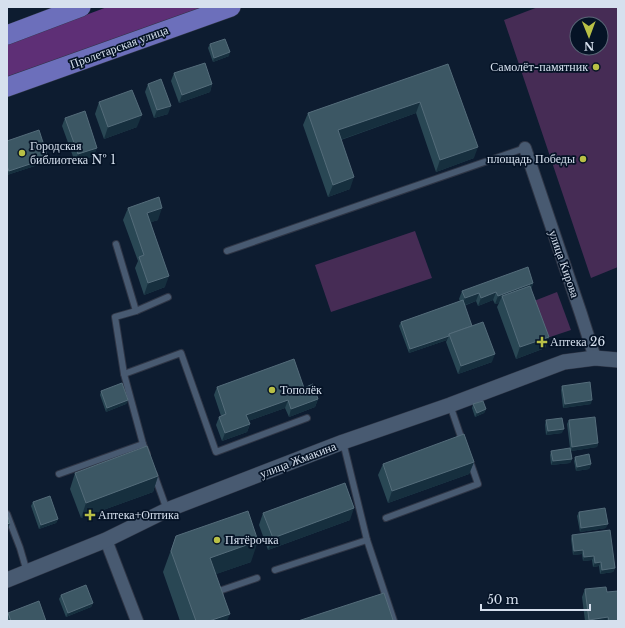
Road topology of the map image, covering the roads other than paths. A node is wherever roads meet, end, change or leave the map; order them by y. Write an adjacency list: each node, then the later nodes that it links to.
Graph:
1 (81, 7): 3 (main road)
2 (232, 7): 4 (main road, Пролетарская улица)
3 (7, 35)
4 (7, 87)
5 (525, 148): 7 (lane); 10 (street, улица Кирова)
6 (116, 244): 9 (lane)
7 (227, 251)
8 (168, 297): 9 (lane)
9 (136, 311): 12 (lane)
10 (595, 358): 11 (street); 13 (street, улица Жмакина)
11 (618, 360)
12 (124, 374): 14 (lane); 16 (lane)
13 (450, 405): 15 (street, улица Жмакина); 17 (lane)
14 (307, 418)
15 (343, 442): 22 (street, улица Жмакина); 26 (lane)
16 (143, 444): 19 (lane); 21 (lane)
17 (465, 448)
18 (468, 455): 24 (lane)
19 (148, 458)
20 (153, 471): 22 (lane)
21 (59, 474)
22 (167, 510): 25 (street, улица Жмакина)
23 (7, 514): 28 (lane)
24 (386, 518)
25 (106, 540): 28 (street, улица Жмакина); 32 (street)
26 (367, 540): 27 (lane); 33 (lane)
27 (275, 570)
28 (27, 572): 30 (street, улица Жмакина)
29 (257, 578): 31 (lane)
30 (7, 580)
31 (221, 599)
32 (137, 621)
33 (394, 621)

